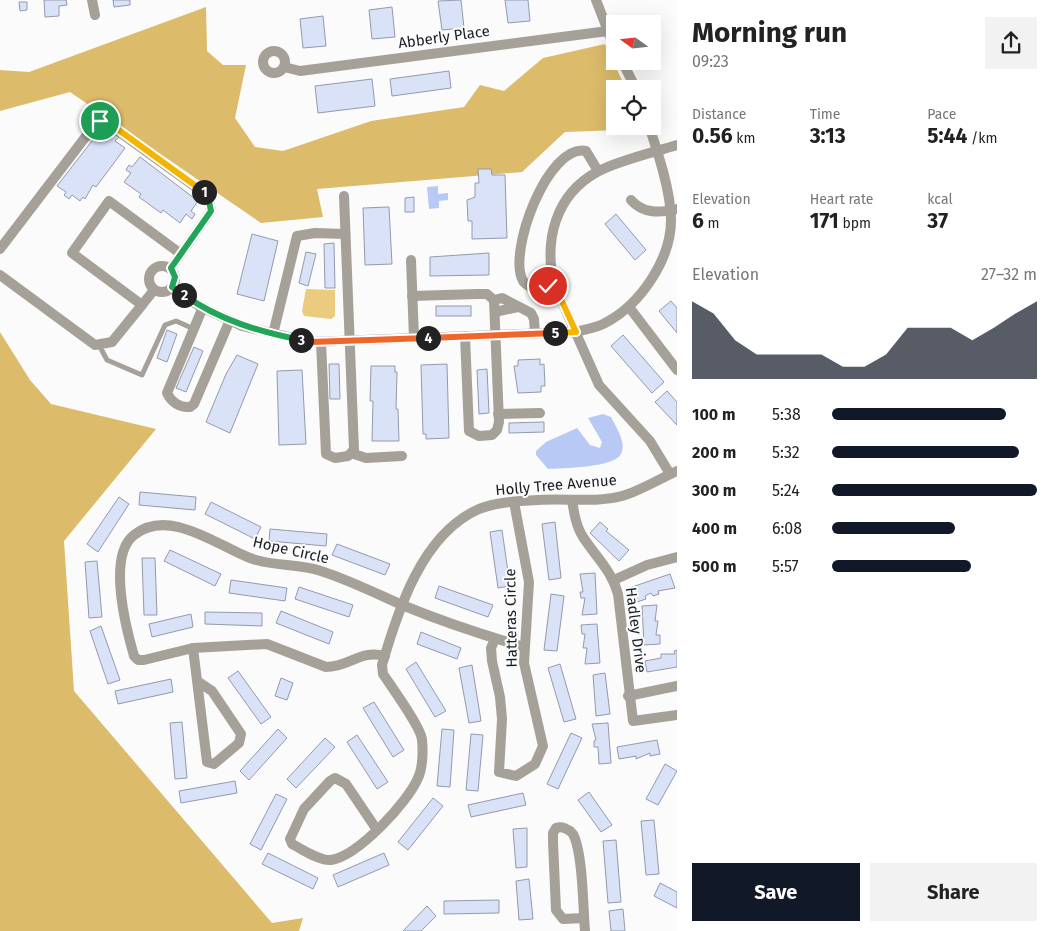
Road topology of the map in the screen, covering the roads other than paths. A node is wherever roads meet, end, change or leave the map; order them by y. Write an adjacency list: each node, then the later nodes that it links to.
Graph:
1 (92, 0): 3 (street)
2 (596, 0): 4 (street)
3 (95, 15)
4 (606, 26)
5 (606, 31): 6 (street, Abberly Place)
6 (284, 67)
7 (651, 135): 9 (street)
8 (677, 145): 9 (street)
9 (656, 152): 10 (street); 13 (street)
10 (598, 171): 20 (street); 20 (street)
11 (344, 196): 14 (street)
12 (631, 200): 13 (street)
13 (673, 210): 28 (street)
14 (345, 234): 33 (street); 38 (street)
15 (0, 249): 16 (street)
16 (181, 254): 18 (street); 25 (street)
17 (410, 260): 23 (street)
18 (171, 268): 21 (street); 22 (street)
19 (0, 275): 40 (street)
20 (554, 284): 32 (street)
21 (172, 287): 22 (street); 26 (street)
22 (154, 290): 25 (street)
23 (412, 296): 24 (street); 37 (street)
24 (494, 300): 27 (street); 29 (street)
25 (142, 305): 40 (street)
26 (203, 307): 30 (street); 31 (street)
27 (518, 307): 29 (street); 34 (street)
28 (629, 307): 32 (street); 41 (street)
29 (495, 312): 35 (street)
30 (230, 320): 31 (street); 33 (street)
31 (194, 329): 40 (lane)
32 (576, 332): 34 (street); 46 (street)
33 (272, 334): 39 (street)
34 (535, 334): 35 (street)
35 (496, 335): 36 (street); 43 (street)
36 (465, 336): 37 (street); 43 (street)
37 (414, 338): 38 (street)
38 (349, 341): 39 (street); 44 (street)
39 (321, 342): 44 (street)
40 (99, 345)
41 (677, 370)
42 (540, 413): 43 (street)
43 (498, 414)
44 (351, 453): 45 (street)
45 (402, 456)
46 (673, 473): 47 (street, Holly Tree Avenue)
47 (572, 500): 48 (street, Holly Tree Avenue); 50 (street, Hadley Drive)
48 (514, 502): 51 (street, Holly Tree Avenue); 53 (street, Hatteras Circle)
49 (677, 557): 50 (street)
50 (614, 580): 58 (street, Hadley Drive)
51 (403, 605): 52 (street, Hope Circle); 54 (street, Hope Circle); 55 (street, Holly Tree Avenue)
52 (494, 639): 53 (street, Hope Circle); 53 (street, Hatteras Circle)
53 (524, 647)
54 (193, 648): 55 (street, Hope Circle); 56 (street)
55 (384, 656): 60 (street)
56 (197, 681): 56 (street)
57 (677, 686): 58 (street, Hadley Drive)
58 (628, 696): 59 (street)
59 (677, 715)
60 (377, 830): 60 (street)
61 (584, 918): 61 (street); 62 (street)
62 (585, 931)

